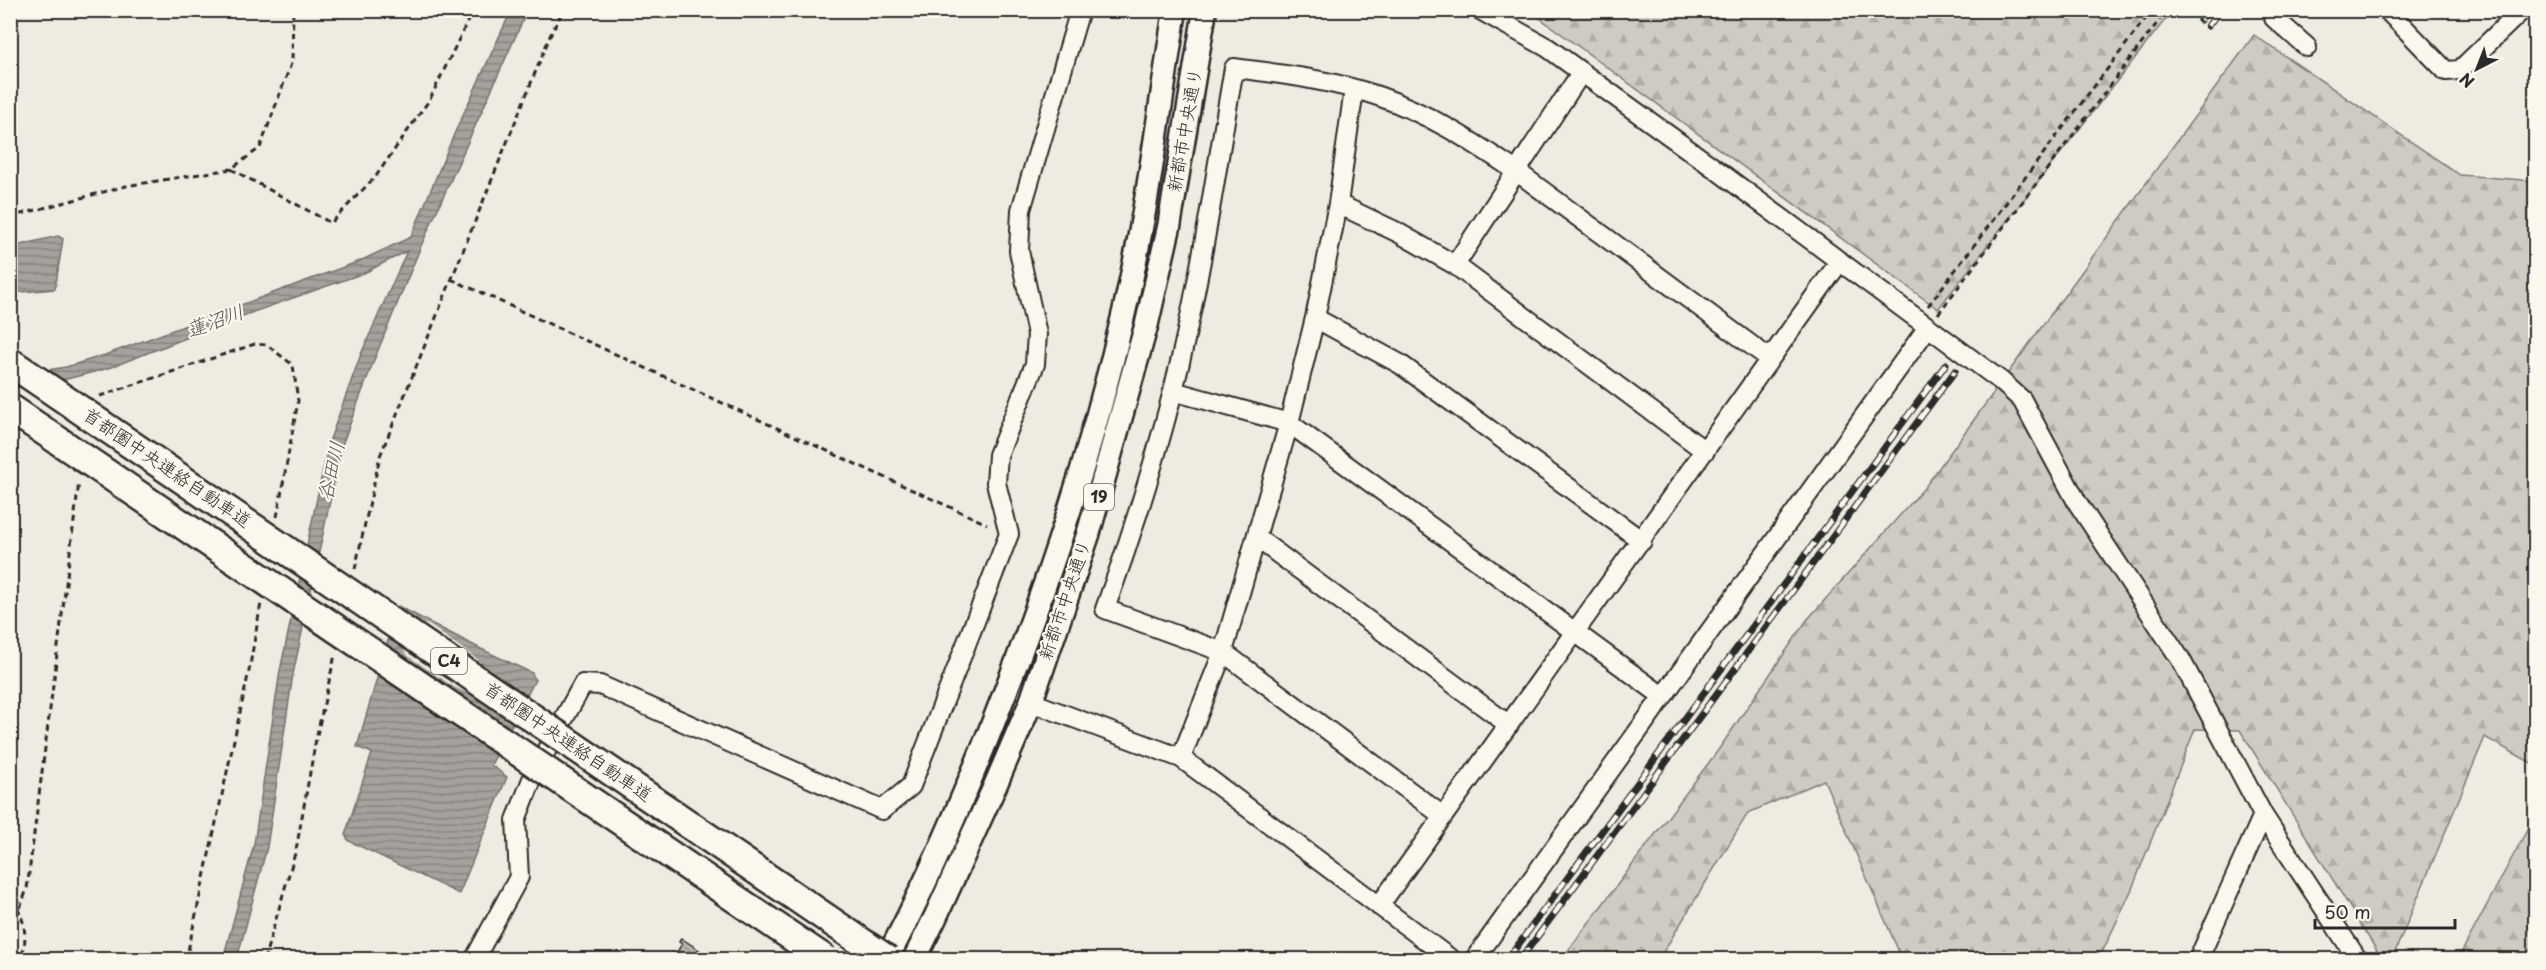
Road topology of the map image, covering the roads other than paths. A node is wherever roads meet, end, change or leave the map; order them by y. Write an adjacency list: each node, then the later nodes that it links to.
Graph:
1 (1080, 10): 34 (street)
2 (1175, 10): 36 (main road, 新都市中央通り / 19)
3 (1205, 10): 28 (main road, 新都市中央通り / 19)
4 (1480, 10): 9 (street)
5 (2274, 10): 8 (street)
6 (2387, 10): 7 (street)
7 (2522, 10)
8 (2307, 47)
9 (1581, 73): 11 (street); 13 (street)
10 (1354, 90): 11 (street); 12 (street); 19 (street)
11 (1516, 171): 14 (street); 17 (street)
12 (1338, 204): 14 (street); 15 (street)
13 (1840, 261): 16 (street); 17 (street)
14 (1455, 265): 22 (street)
15 (1315, 318): 21 (street); 24 (street)
16 (1923, 323): 27 (street); 31 (street)
17 (1770, 359): 22 (street)
18 (10, 362): 36 (highway, 首都圏中央連絡自動車道 / C4, bridge)
19 (1173, 391): 21 (street); 26 (street)
20 (10, 408): 35 (highway, 首都圏中央連絡自動車道 / C4, bridge)
21 (1289, 423): 23 (street); 25 (street)
22 (1705, 451): 24 (street)
23 (1257, 538): 26 (street); 29 (street)
24 (1642, 541): 25 (street)
25 (1576, 633): 27 (street); 29 (street)
26 (1223, 652): 30 (street); 32 (street)
27 (1661, 695): 39 (street)
28 (1031, 702): 30 (street); 37 (main road, 新都市中央通り / 19)
29 (1509, 725): 32 (street)
30 (1180, 758): 33 (street)
31 (2263, 815): 40 (street); 41 (street)
32 (1443, 816): 33 (street)
33 (1379, 906): 38 (street)
34 (474, 960)
35 (826, 960)
36 (887, 960)
37 (914, 960)
38 (1452, 960)
39 (1474, 960)
40 (2198, 960)
41 (2358, 960)

